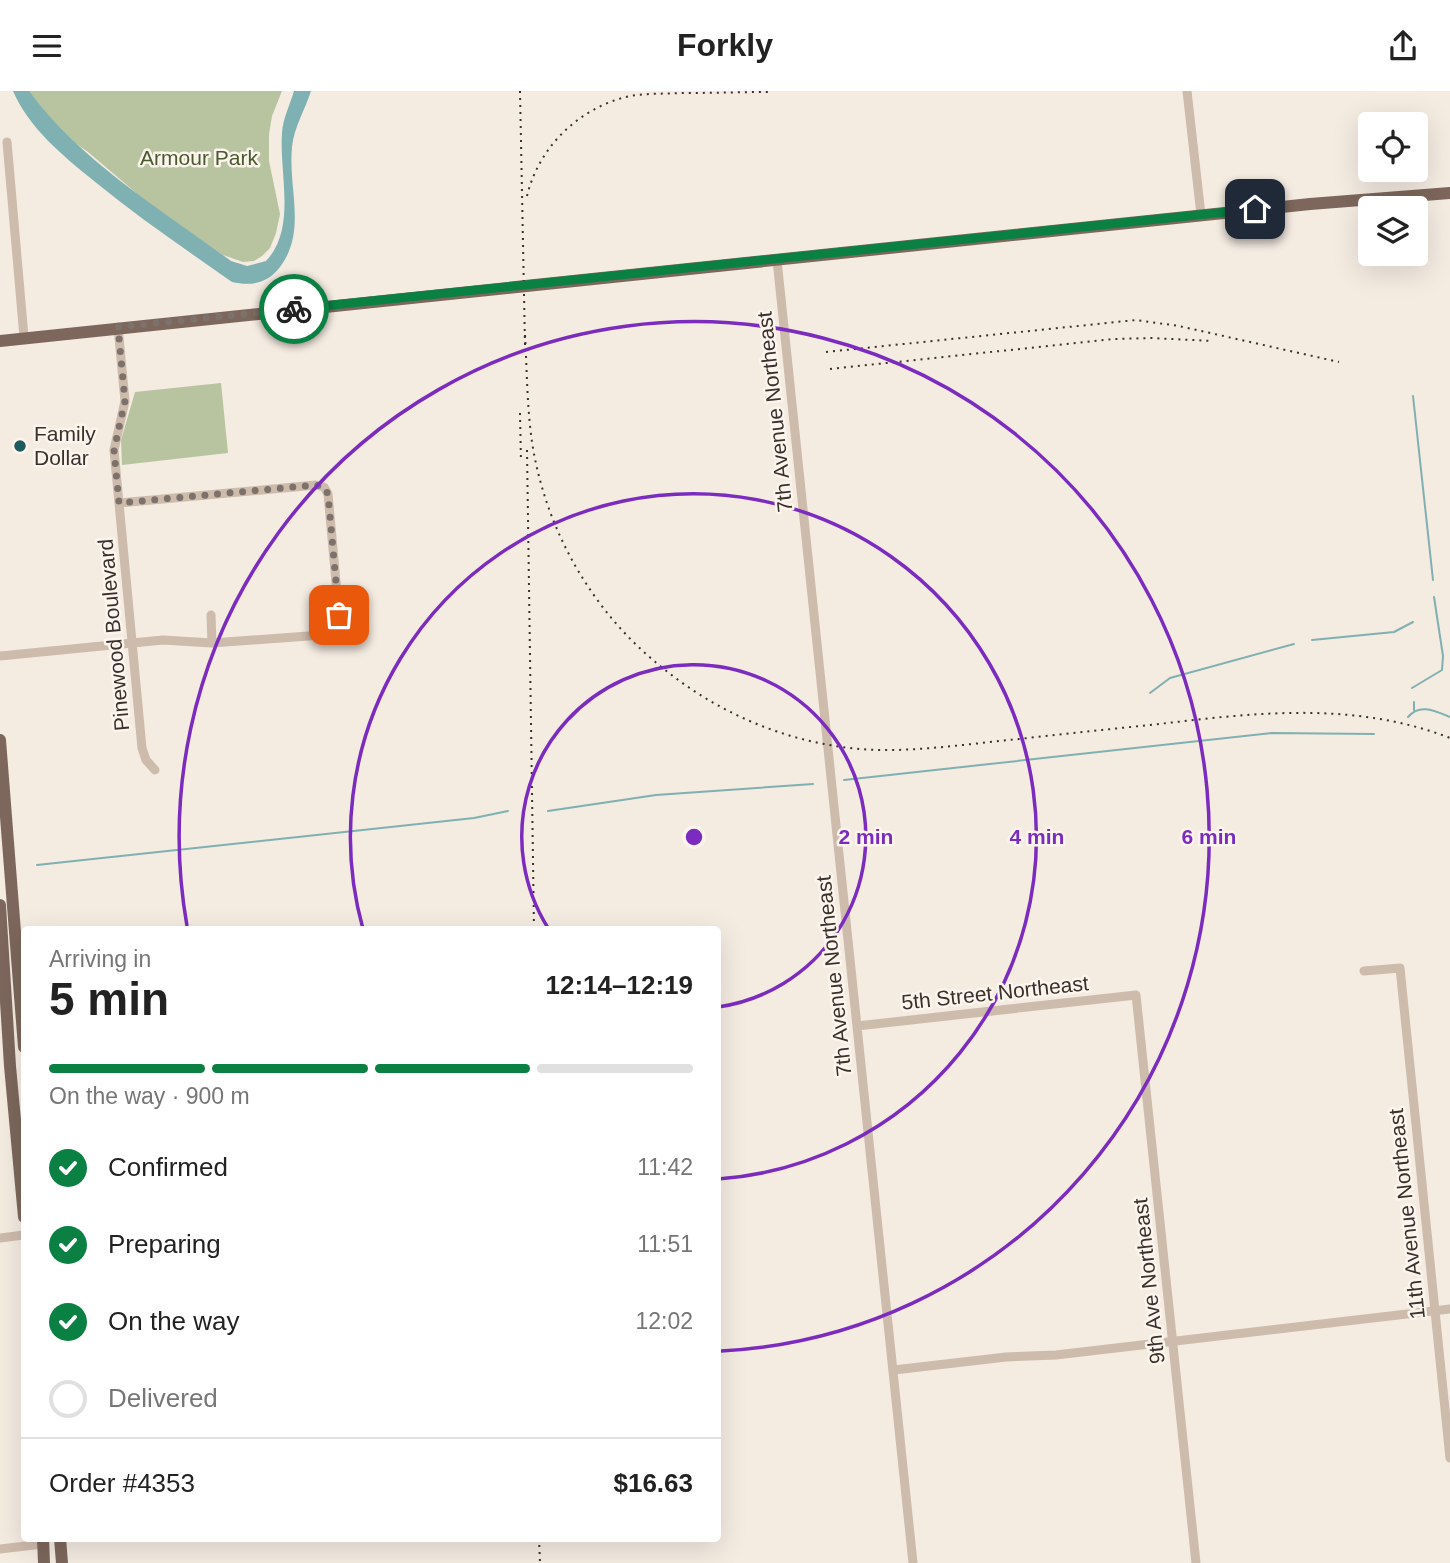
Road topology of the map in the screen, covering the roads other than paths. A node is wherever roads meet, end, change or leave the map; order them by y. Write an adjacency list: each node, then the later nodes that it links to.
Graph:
1 (1188, 91): 4 (street)
2 (7, 142): 7 (street)
3 (1450, 193): 4 (main road)
4 (1200, 215): 5 (main road)
5 (776, 260): 6 (main road); 21 (street, 7th Avenue Northeast)
6 (118, 327): 7 (main road); 9 (street, Pinewood Boulevard)
7 (24, 337): 8 (main road)
8 (0, 341)
9 (119, 503): 11 (street, Pinewood Boulevard); 12 (street)
10 (212, 615): 12 (street)
11 (132, 643): 12 (street); 13 (street); 15 (street, Pinewood Boulevard)
12 (212, 643)
13 (0, 656)
14 (0, 740): 16 (main road)
15 (155, 770)
16 (5, 861): 20 (main road)
17 (0, 905): 22 (main road)
18 (1364, 971): 26 (street, 11th Avenue Northeast)
19 (1136, 995): 21 (street, 5th Street Northeast); 27 (street, 9th Ave Northeast)
20 (21, 1018)
21 (857, 1027): 28 (street, 7th Avenue Northeast)
22 (21, 1185)
23 (21, 1235): 24 (street)
24 (0, 1238)
25 (1450, 1309): 26 (street)
26 (1434, 1311): 27 (street); 29 (street, 11th Avenue Northeast)
27 (1172, 1341): 28 (street); 39 (street, 9th Ave Northeast)
28 (894, 1370): 38 (street, 7th Avenue Northeast)
29 (1450, 1458)
30 (38, 1542): 34 (street)
31 (43, 1542): 35 (main road)
32 (44, 1542): 36 (main road)
33 (60, 1542): 37 (main road)
34 (0, 1549)
35 (44, 1563)
36 (55, 1563)
37 (62, 1563)
38 (913, 1563)
39 (1196, 1563)

